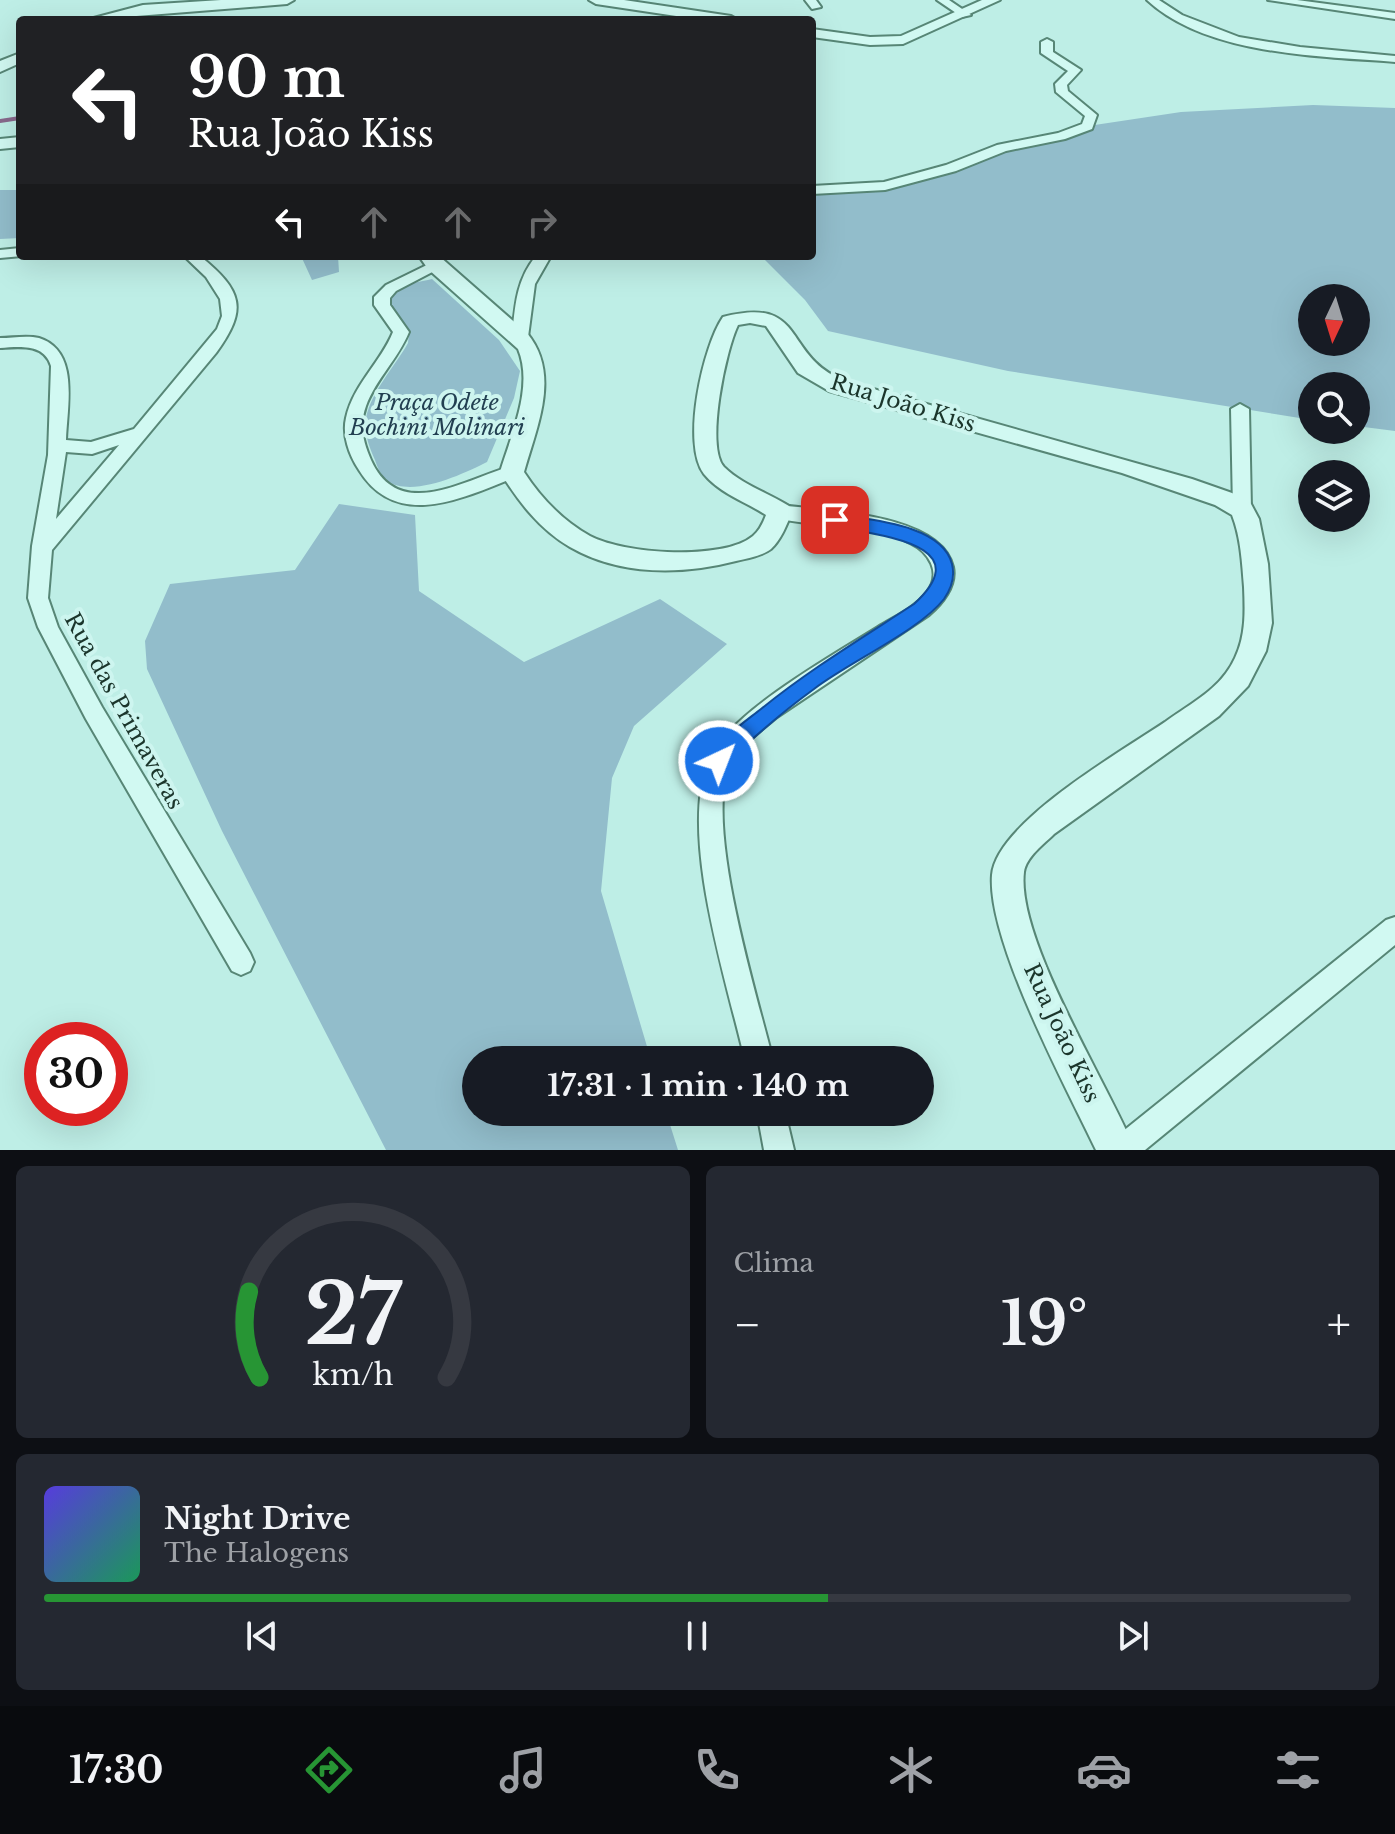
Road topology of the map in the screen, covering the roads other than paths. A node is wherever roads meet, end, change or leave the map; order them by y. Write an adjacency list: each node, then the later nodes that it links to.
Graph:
1 (287, 0): 8 (street)
2 (596, 0): 9 (street)
3 (942, 0): 7 (street)
4 (993, 0): 7 (street)
5 (1152, 0): 13 (street)
6 (1273, 0): 10 (street)
7 (966, 15): 11 (street)
8 (111, 16)
9 (704, 16)
10 (1395, 16)
11 (816, 33)
12 (1047, 42): 14 (street)
13 (1395, 59)
14 (816, 190)
15 (197, 260): 21 (street)
16 (432, 260): 18 (street); 23 (street)
17 (540, 260): 18 (street)
18 (520, 337): 23 (street)
19 (0, 343): 22 (street, Rua das Primaveras)
20 (1240, 409): 24 (street)
21 (138, 433): 22 (street); 26 (street)
22 (58, 445): 26 (street, Rua das Primaveras)
23 (512, 472): 25 (street)
24 (1242, 509): 25 (street, Rua João Kiss); 32 (street, Rua João Kiss)
25 (780, 512): 29 (street, Rua João Kiss)
26 (42, 548): 28 (street, Rua das Primaveras)
27 (1395, 929): 33 (street)
28 (241, 962)
29 (756, 1046)
30 (774, 1126): 31 (street)
31 (779, 1150)
32 (1116, 1150)
33 (1122, 1150)

